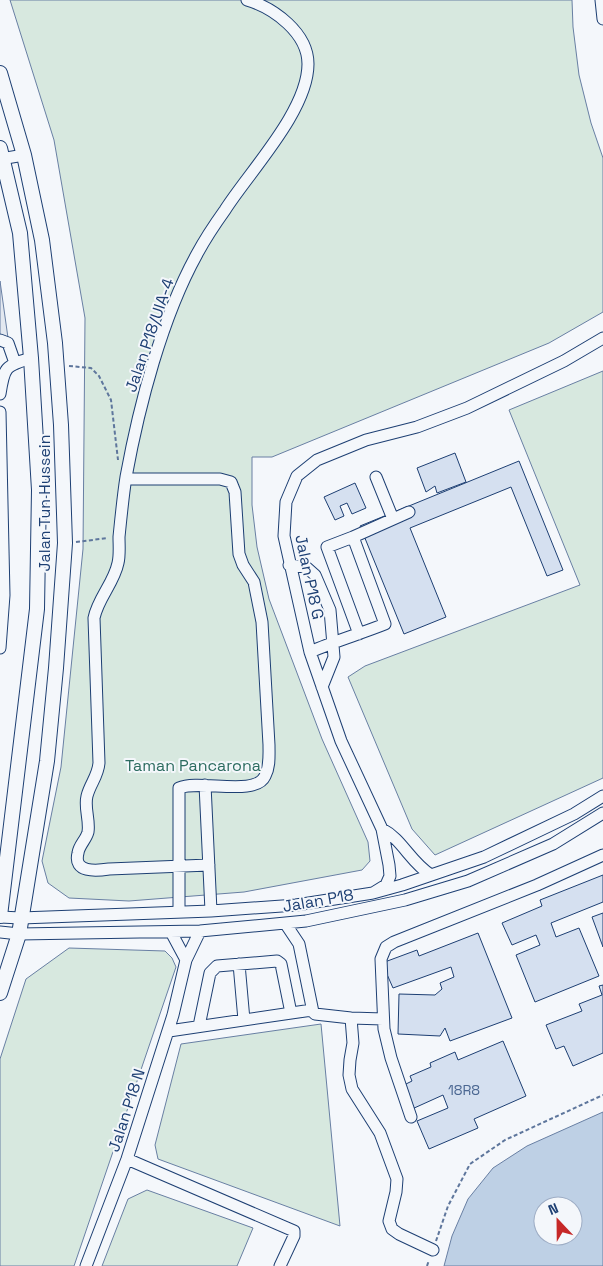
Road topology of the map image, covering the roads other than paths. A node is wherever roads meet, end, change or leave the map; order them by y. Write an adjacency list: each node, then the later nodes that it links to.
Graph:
1 (247, 0): 16 (street, Jalan P18/UIA-4)
2 (601, 0): 3 (street)
3 (603, 20)
4 (0, 73): 6 (main road, Jalan Tun Hussein)
5 (1, 155): 6 (street); 8 (main road, Jalan Tun Hussein)
6 (24, 155): 38 (main road, Jalan Tun Hussein)
7 (0, 186): 8 (main road)
8 (20, 233): 11 (main road, Jalan Tun Hussein)
9 (603, 338): 20 (street, Jalan P18 G)
10 (0, 340): 12 (street)
11 (32, 358): 12 (street); 37 (main road, Jalan Tun Hussein)
12 (15, 363): 13 (street)
13 (0, 394)
14 (0, 412): 23 (street)
15 (376, 477): 18 (street)
16 (126, 479): 26 (street); 32 (street, Jalan P18/UIA-4)
17 (409, 512): 18 (street)
18 (393, 520): 19 (street)
19 (353, 537): 21 (street); 21 (street)
20 (290, 566): 22 (street); 24 (street, Jalan P18 G)
21 (359, 634): 22 (street)
22 (334, 641): 24 (street); 25 (street)
23 (0, 648)
24 (310, 652): 25 (street, Jalan P18 G)
25 (322, 687): 29 (street, Jalan P18 G)
26 (205, 785): 31 (street); 32 (street)
27 (603, 796): 33 (street, Jalan P18)
28 (603, 813): 39 (street, Jalan P18)
29 (382, 829): 33 (street, Jalan P18 G); 34 (street, Jalan P18 G)
30 (603, 855): 52 (street)
31 (209, 866): 32 (street); 35 (street)
32 (180, 868): 36 (street)
33 (431, 875): 34 (street, Jalan P18)
34 (373, 893): 35 (street, Jalan P18)
35 (211, 911): 36 (street, Jalan P18)
36 (179, 912): 38 (street, Jalan P18)
37 (0, 916): 38 (street, Jalan P18)
38 (21, 918): 44 (main road, Jalan Tun Hussein)
39 (306, 920): 40 (street, Jalan P18); 45 (street)
40 (285, 923): 41 (street, Jalan P18); 45 (street)
41 (200, 931): 43 (street, Jalan P18); 46 (street, Jalan P18 N)
42 (0, 932): 44 (street, Jalan P18)
43 (171, 932): 44 (street, Jalan P18); 46 (street)
44 (19, 934): 48 (main road, Jalan Tun Hussein)
45 (299, 944): 50 (street)
46 (186, 960): 55 (street, Jalan P18 N)
47 (239, 964): 49 (street); 53 (street); 54 (street)
48 (0, 993)
49 (291, 1012): 50 (street); 53 (street)
50 (313, 1012): 51 (street)
51 (352, 1018): 52 (street); 58 (street)
52 (384, 1019): 56 (street)
53 (244, 1020): 54 (street)
54 (199, 1026): 55 (street)
55 (169, 1030): 57 (street, Jalan P18 N)
56 (411, 1117)
57 (127, 1159): 59 (street, Jalan P18 N); 60 (street)
58 (433, 1250)
59 (86, 1266)
60 (280, 1266)

